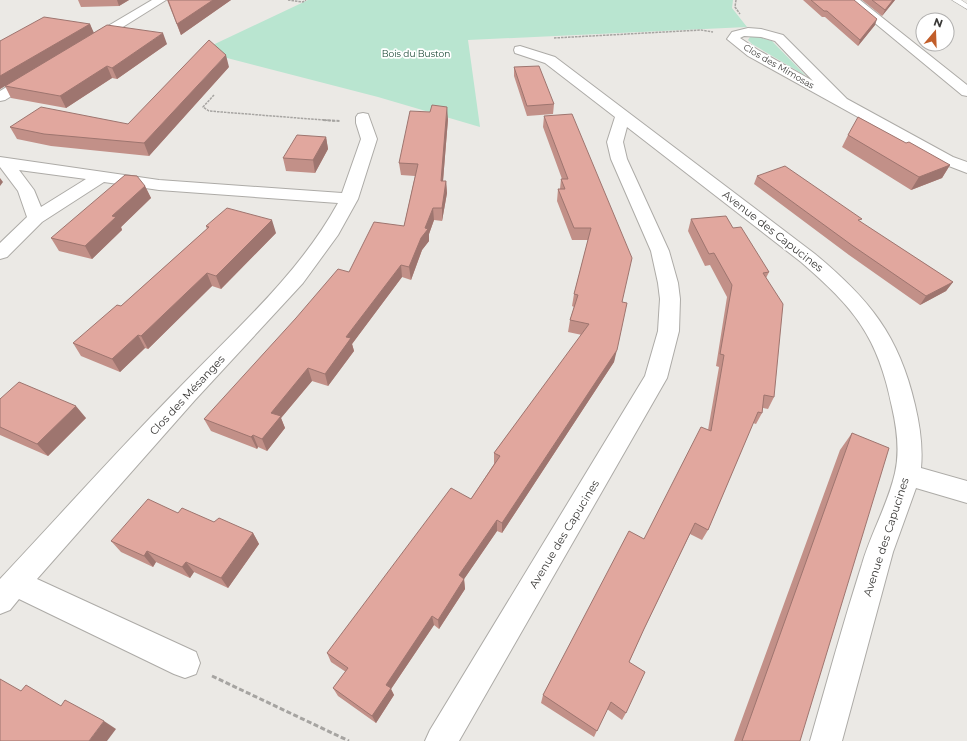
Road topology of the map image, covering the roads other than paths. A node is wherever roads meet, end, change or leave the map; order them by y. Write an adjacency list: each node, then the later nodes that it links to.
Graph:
1 (160, 0): 5 (street)
2 (853, 0): 8 (street)
3 (956, 0): 4 (lane)
4 (967, 7)
5 (81, 47)
6 (520, 50): 11 (street, Avenue des Capucines)
7 (42, 71): 9 (street)
8 (967, 92)
9 (0, 97)
10 (841, 101): 10 (street, Clos des Mimosas); 14 (street, Clos des Mimosas)
11 (623, 116): 19 (street, Avenue des Capucines); 23 (street, Avenue des Capucines)
12 (363, 120): 16 (street, Clos des Mésanges)
13 (3, 163): 15 (street); 17 (street)
14 (967, 168)
15 (102, 177): 16 (street); 17 (street)
16 (349, 200): 21 (street, Clos des Mésanges)
17 (36, 218): 18 (street)
18 (0, 253)
19 (907, 475): 20 (street); 24 (street, Avenue des Capucines)
20 (967, 492)
21 (7, 591): 22 (street, Clos des Mésanges)
22 (185, 663)
23 (442, 741)
24 (826, 741)

